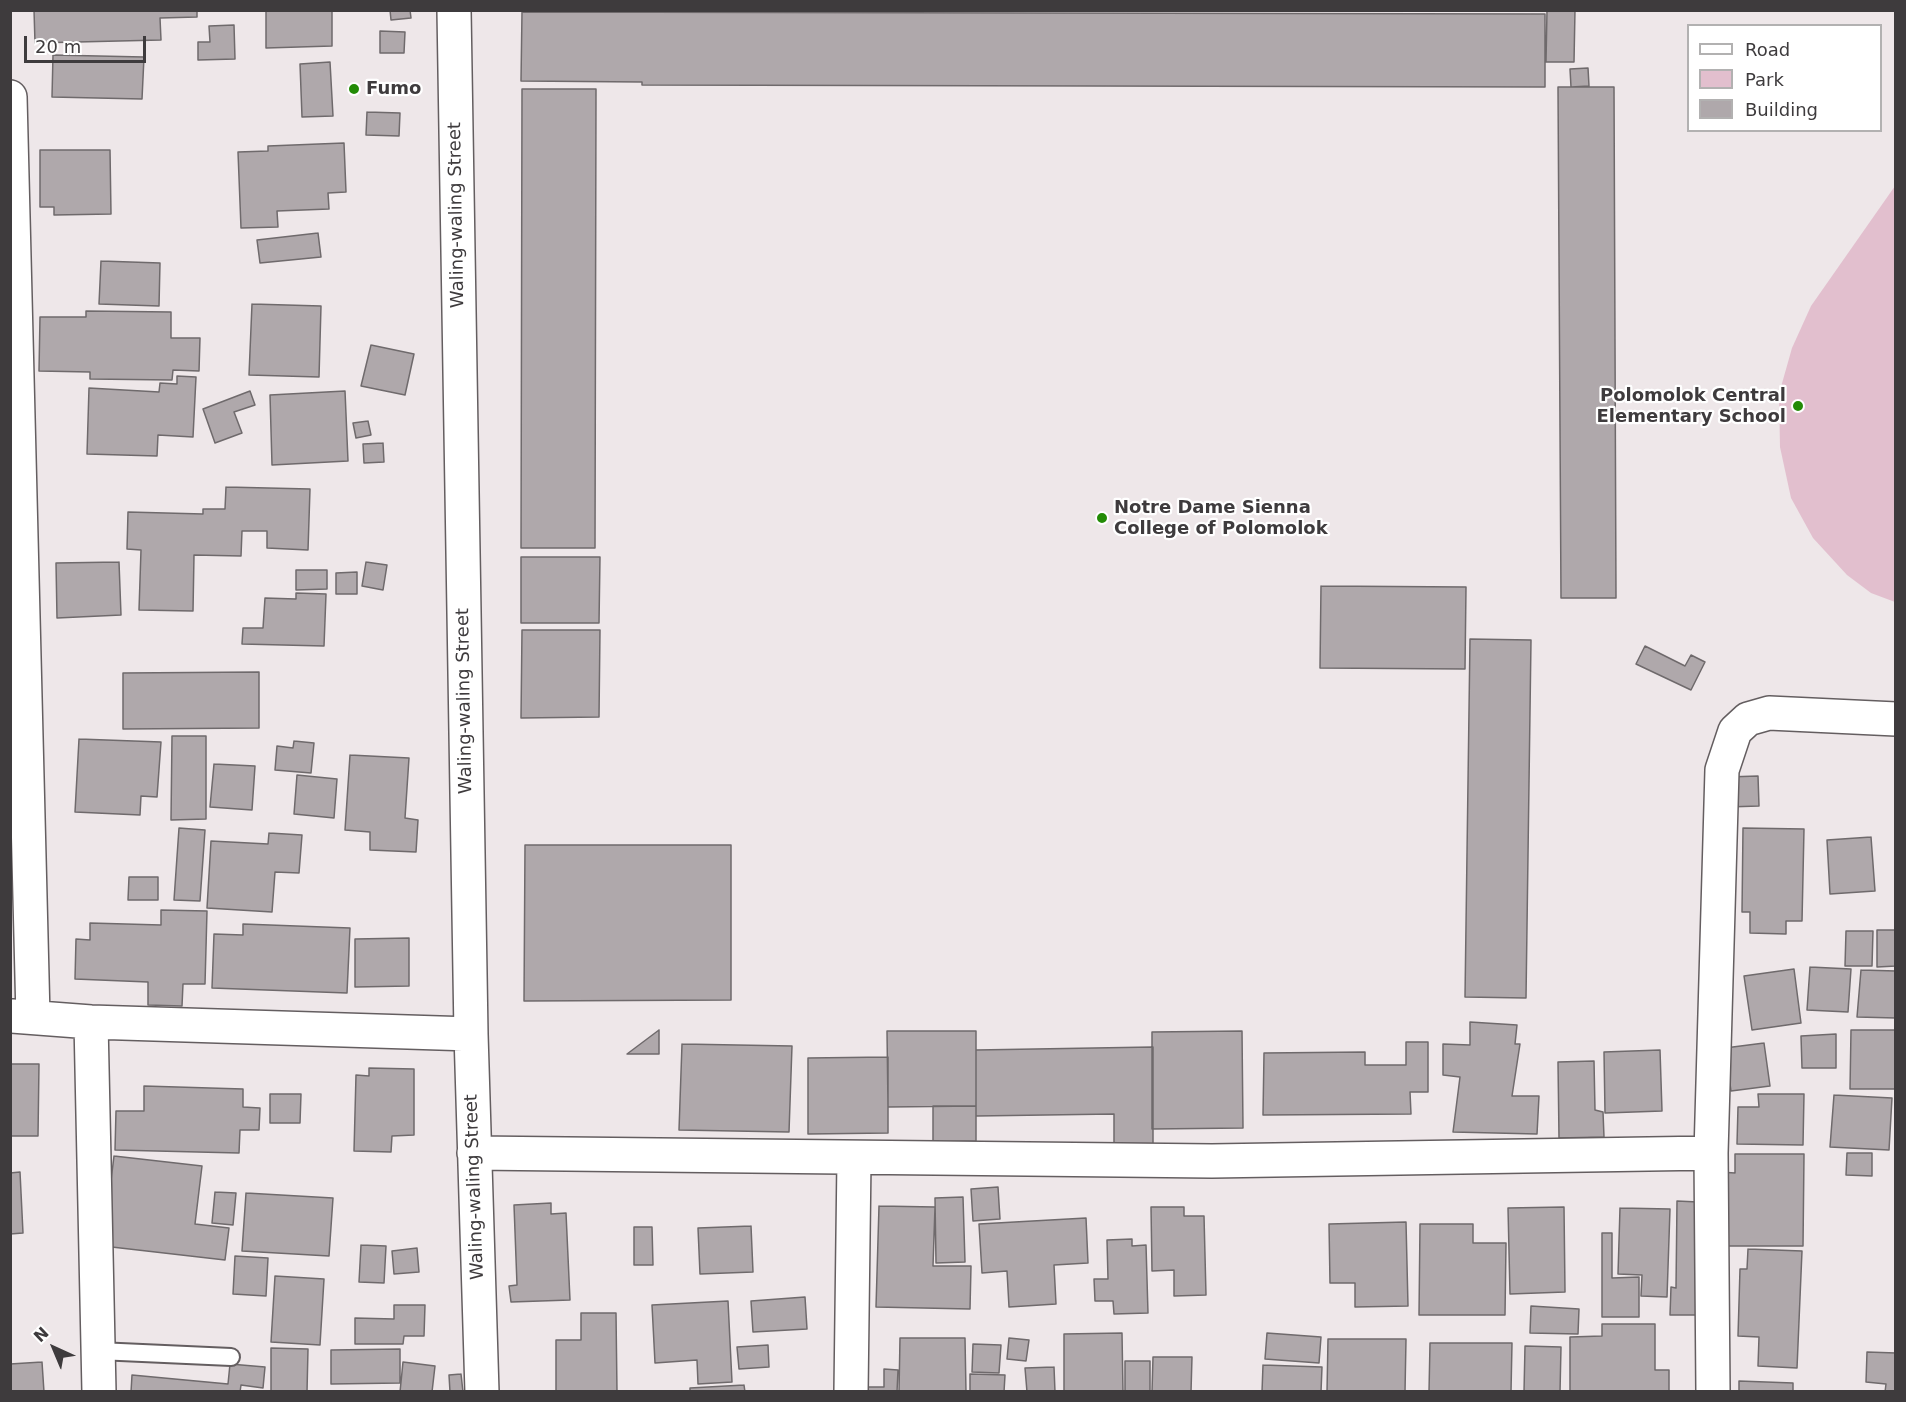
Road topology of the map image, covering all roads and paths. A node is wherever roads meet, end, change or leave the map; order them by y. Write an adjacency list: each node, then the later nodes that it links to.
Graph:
1 (454, 10): 7 (street, Waling-waling Street)
2 (10, 97): 3 (street)
3 (12, 266): 5 (street)
4 (1896, 719): 8 (street)
5 (22, 1016): 6 (street)
6 (91, 1022): 7 (street); 11 (street)
7 (471, 1034): 9 (street, Waling-waling Street)
8 (1711, 1153): 10 (street); 16 (street)
9 (474, 1154): 10 (street); 14 (street, Waling-waling Street)
10 (854, 1160): 15 (street)
11 (98, 1351): 12 (lane); 13 (street)
12 (231, 1357)
13 (99, 1392)
14 (482, 1392)
15 (850, 1392)
16 (1713, 1392)

